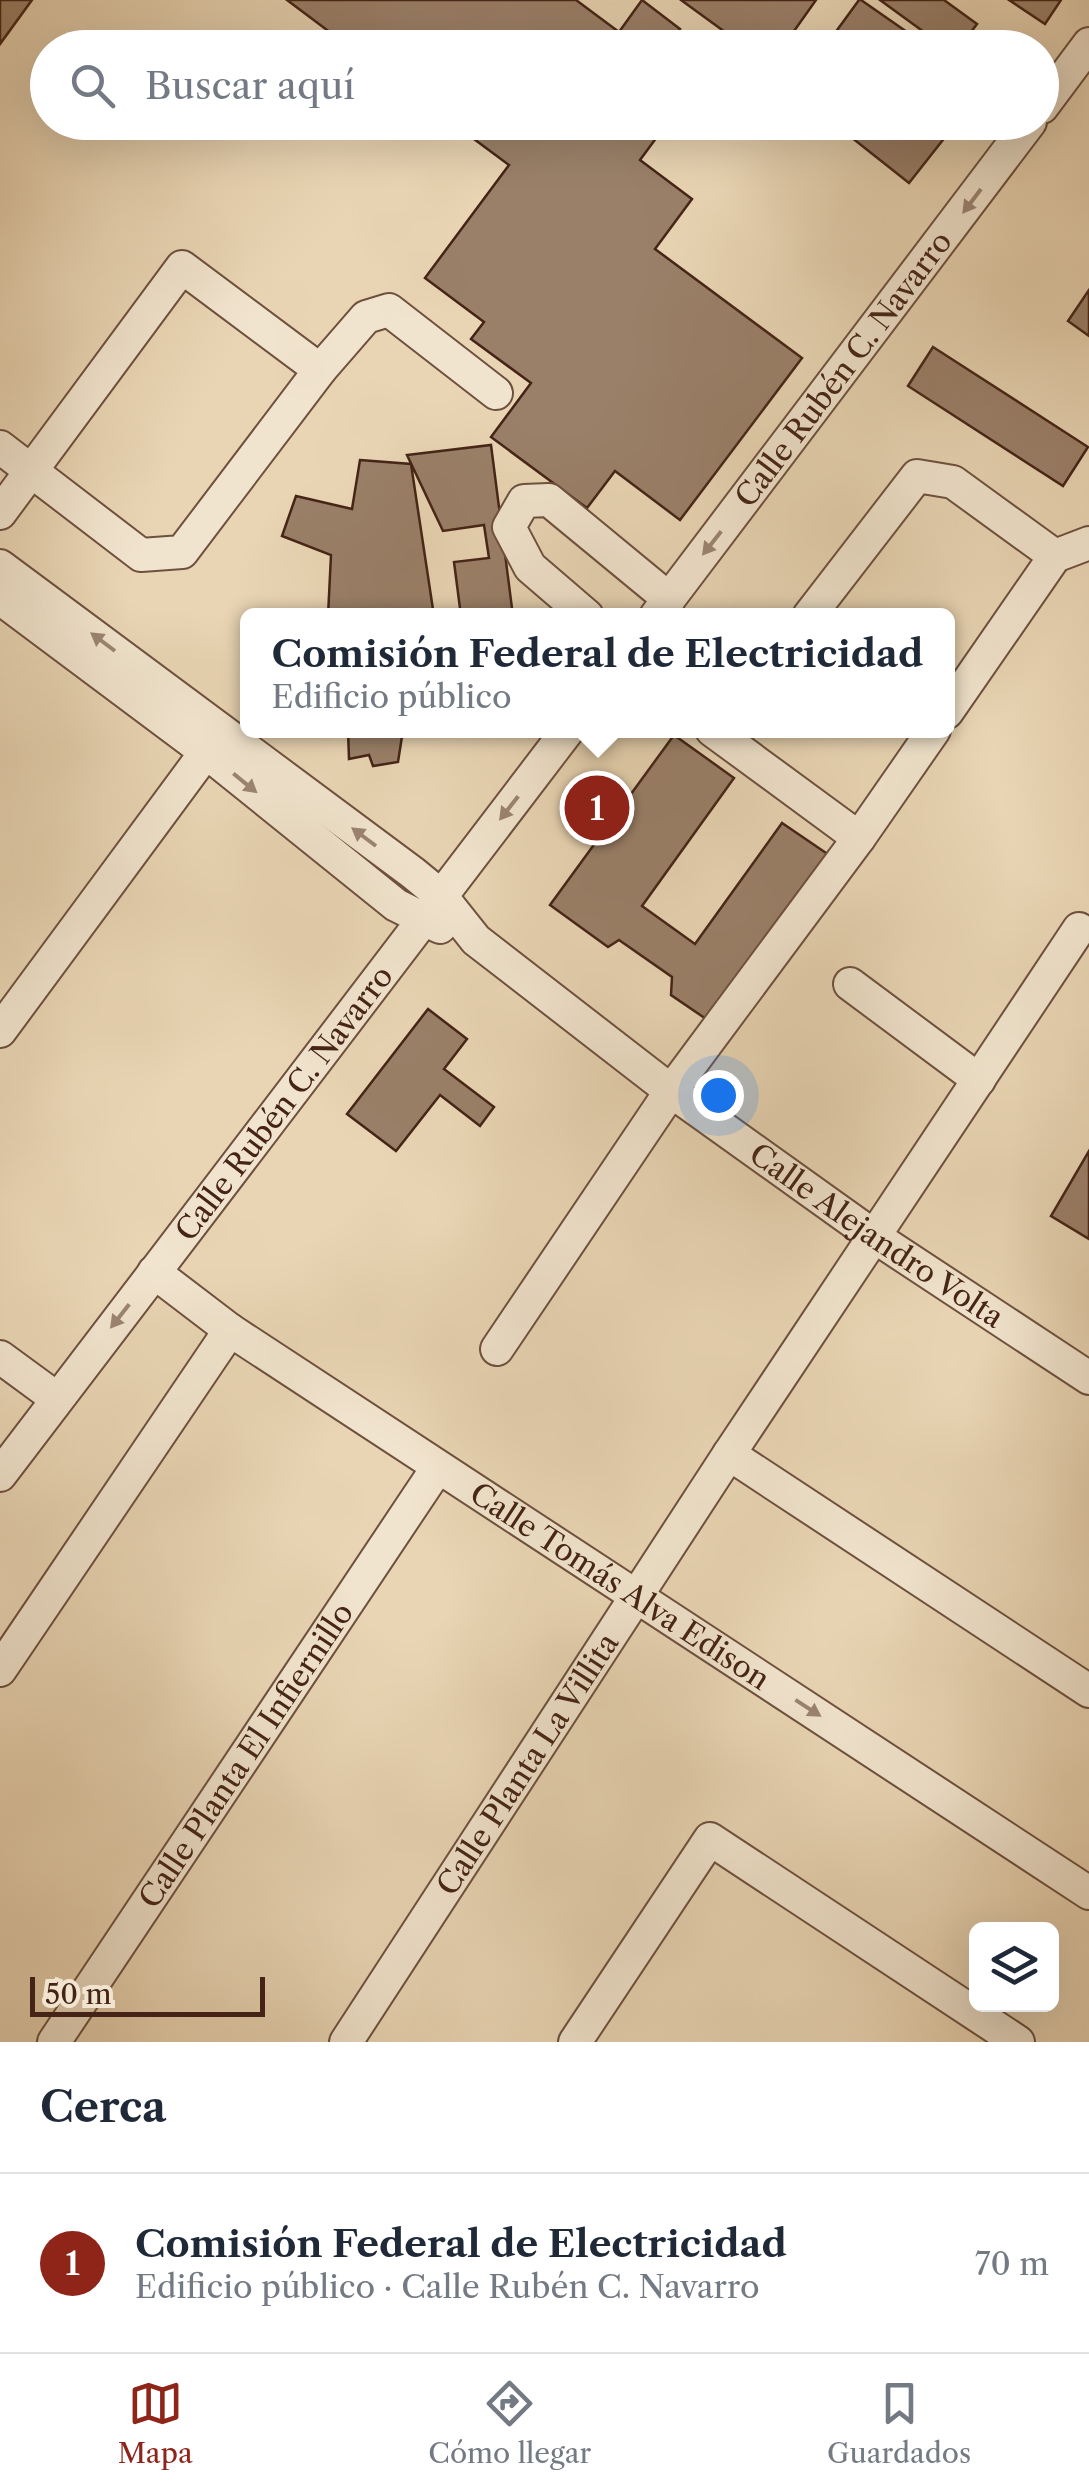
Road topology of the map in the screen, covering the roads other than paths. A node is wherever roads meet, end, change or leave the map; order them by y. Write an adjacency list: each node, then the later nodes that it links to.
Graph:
1 (1089, 44): 2 (street)
2 (1059, 84)
3 (1016, 140): 13 (street, Calle Rubén C. Navarro, one-way to 13)
4 (320, 370): 5 (street); 7 (street); 7 (street)
5 (496, 393)
6 (0, 447): 7 (street)
7 (32, 469): 8 (street)
8 (0, 513)
9 (1089, 542): 10 (street)
10 (1055, 556): 15 (street); 16 (street)
11 (0, 566): 22 (street, one-way to 11)
12 (0, 598): 20 (street)
13 (663, 607): 14 (street)
14 (578, 608)
15 (815, 608)
16 (955, 700)
17 (562, 738): 22 (street, Calle Rubén C. Navarro, one-way to 22)
18 (724, 738): 21 (street)
19 (928, 738): 21 (street)
20 (206, 752): 22 (street, one-way to 22); 25 (street)
21 (859, 838): 27 (street)
22 (432, 908): 27 (street, Calle Alejandro Volta); 29 (street, Calle Rubén C. Navarro)
23 (1080, 929): 26 (street, Calle Planta La Villita)
24 (850, 984): 26 (street)
25 (0, 1031)
26 (980, 1080): 28 (street, Calle Planta La Villita)
27 (672, 1091): 28 (street, Calle Alejandro Volta); 31 (street)
28 (875, 1237): 33 (street, Calle Alejandro Volta); 35 (street, Calle Planta La Villita)
29 (154, 1272): 30 (street, Calle Tomás Alva Edison); 34 (street, Calle Rubén C. Navarro, one-way to 34)
30 (230, 1330): 36 (street, Calle Tomás Alva Edison); 39 (street)
31 (497, 1349)
32 (0, 1358): 34 (street)
33 (1089, 1378)
34 (56, 1398): 37 (street, Calle Rubén C. Navarro)
35 (729, 1454): 38 (street, Calle Planta La Villita); 40 (street)
36 (438, 1467): 38 (street, Calle Tomás Alva Edison); 42 (street, Calle Planta El Infiernillo)
37 (0, 1475)
38 (638, 1598): 41 (street, Calle Tomás Alva Edison, one-way to 41); 43 (street, Calle Planta La Villita)
39 (0, 1670)
40 (1089, 1692)
41 (1089, 1892)
42 (54, 2042)
43 (346, 2042)
44 (575, 2042): 45 (street)
45 (1018, 2042)

